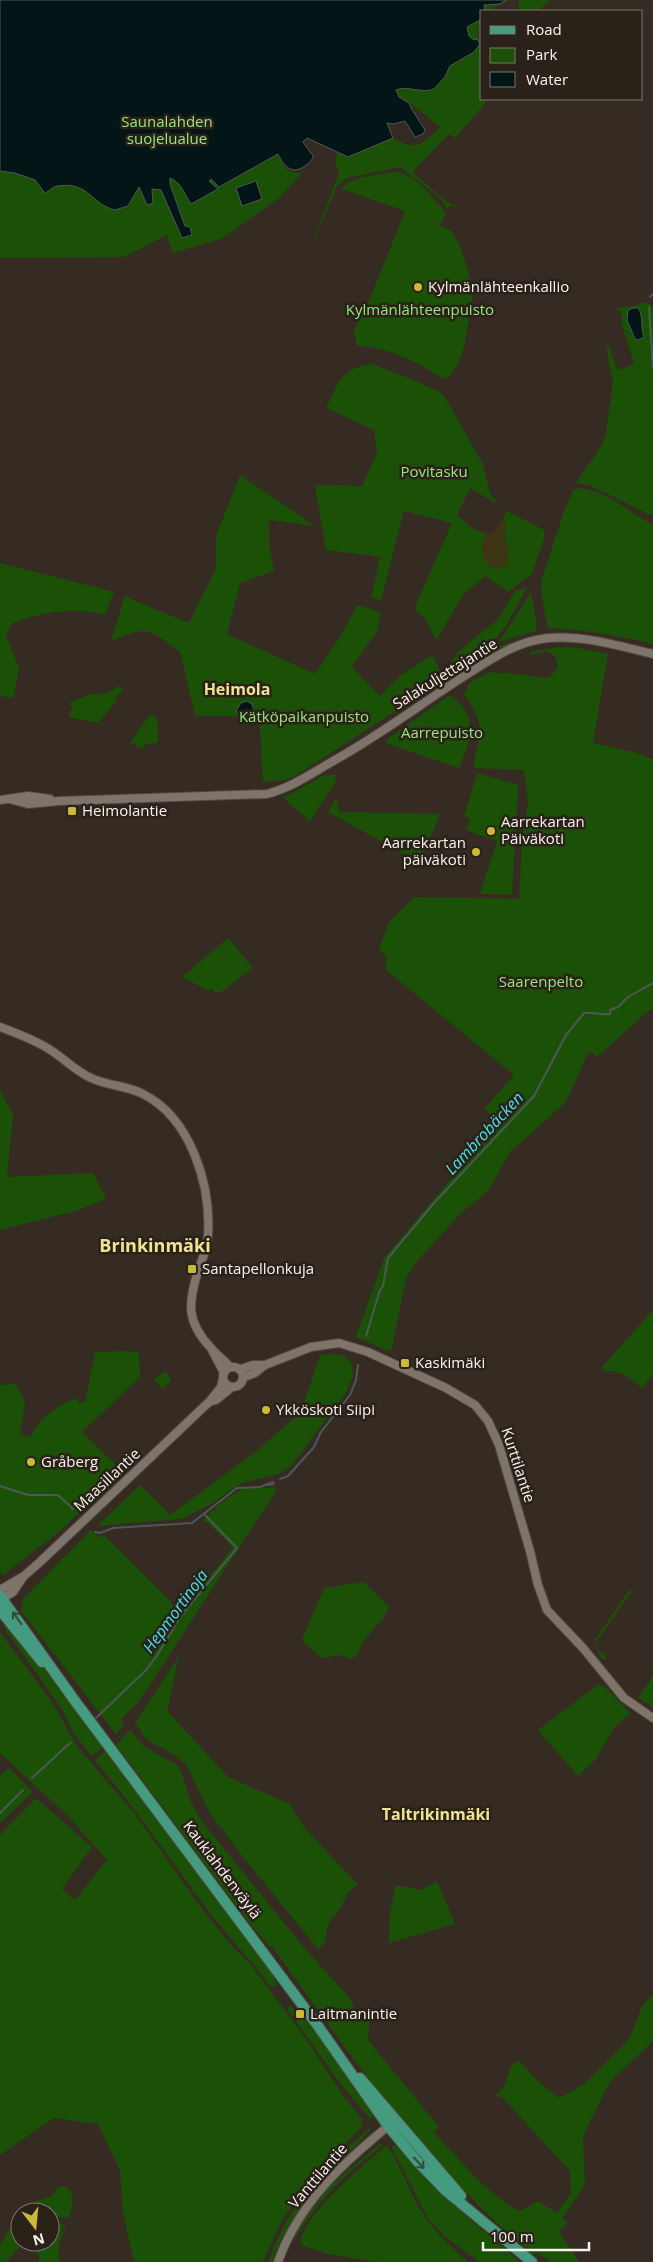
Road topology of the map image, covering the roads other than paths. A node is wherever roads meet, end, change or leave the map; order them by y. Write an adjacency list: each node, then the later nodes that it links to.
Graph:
1 (653, 654): 2 (street, Salakuljettajantie)
2 (0, 800)
3 (0, 1027): 4 (street)
4 (211, 1348): 5 (street); 7 (street)
5 (230, 1367): 6 (street); 7 (street)
6 (242, 1373): 8 (street); 11 (street, Kurttilantie)
7 (223, 1376): 8 (street); 9 (street, Maasillantie)
8 (232, 1387): 9 (street, Maasillantie)
9 (209, 1402): 10 (street, Maasillantie)
10 (1, 1599): 12 (main road, Kauklahdenväylä)
11 (653, 1718)
12 (392, 2123): 13 (street, Vanttilantie); 14 (main road, Kauklahdenväylä)
13 (278, 2262)
14 (532, 2262)

